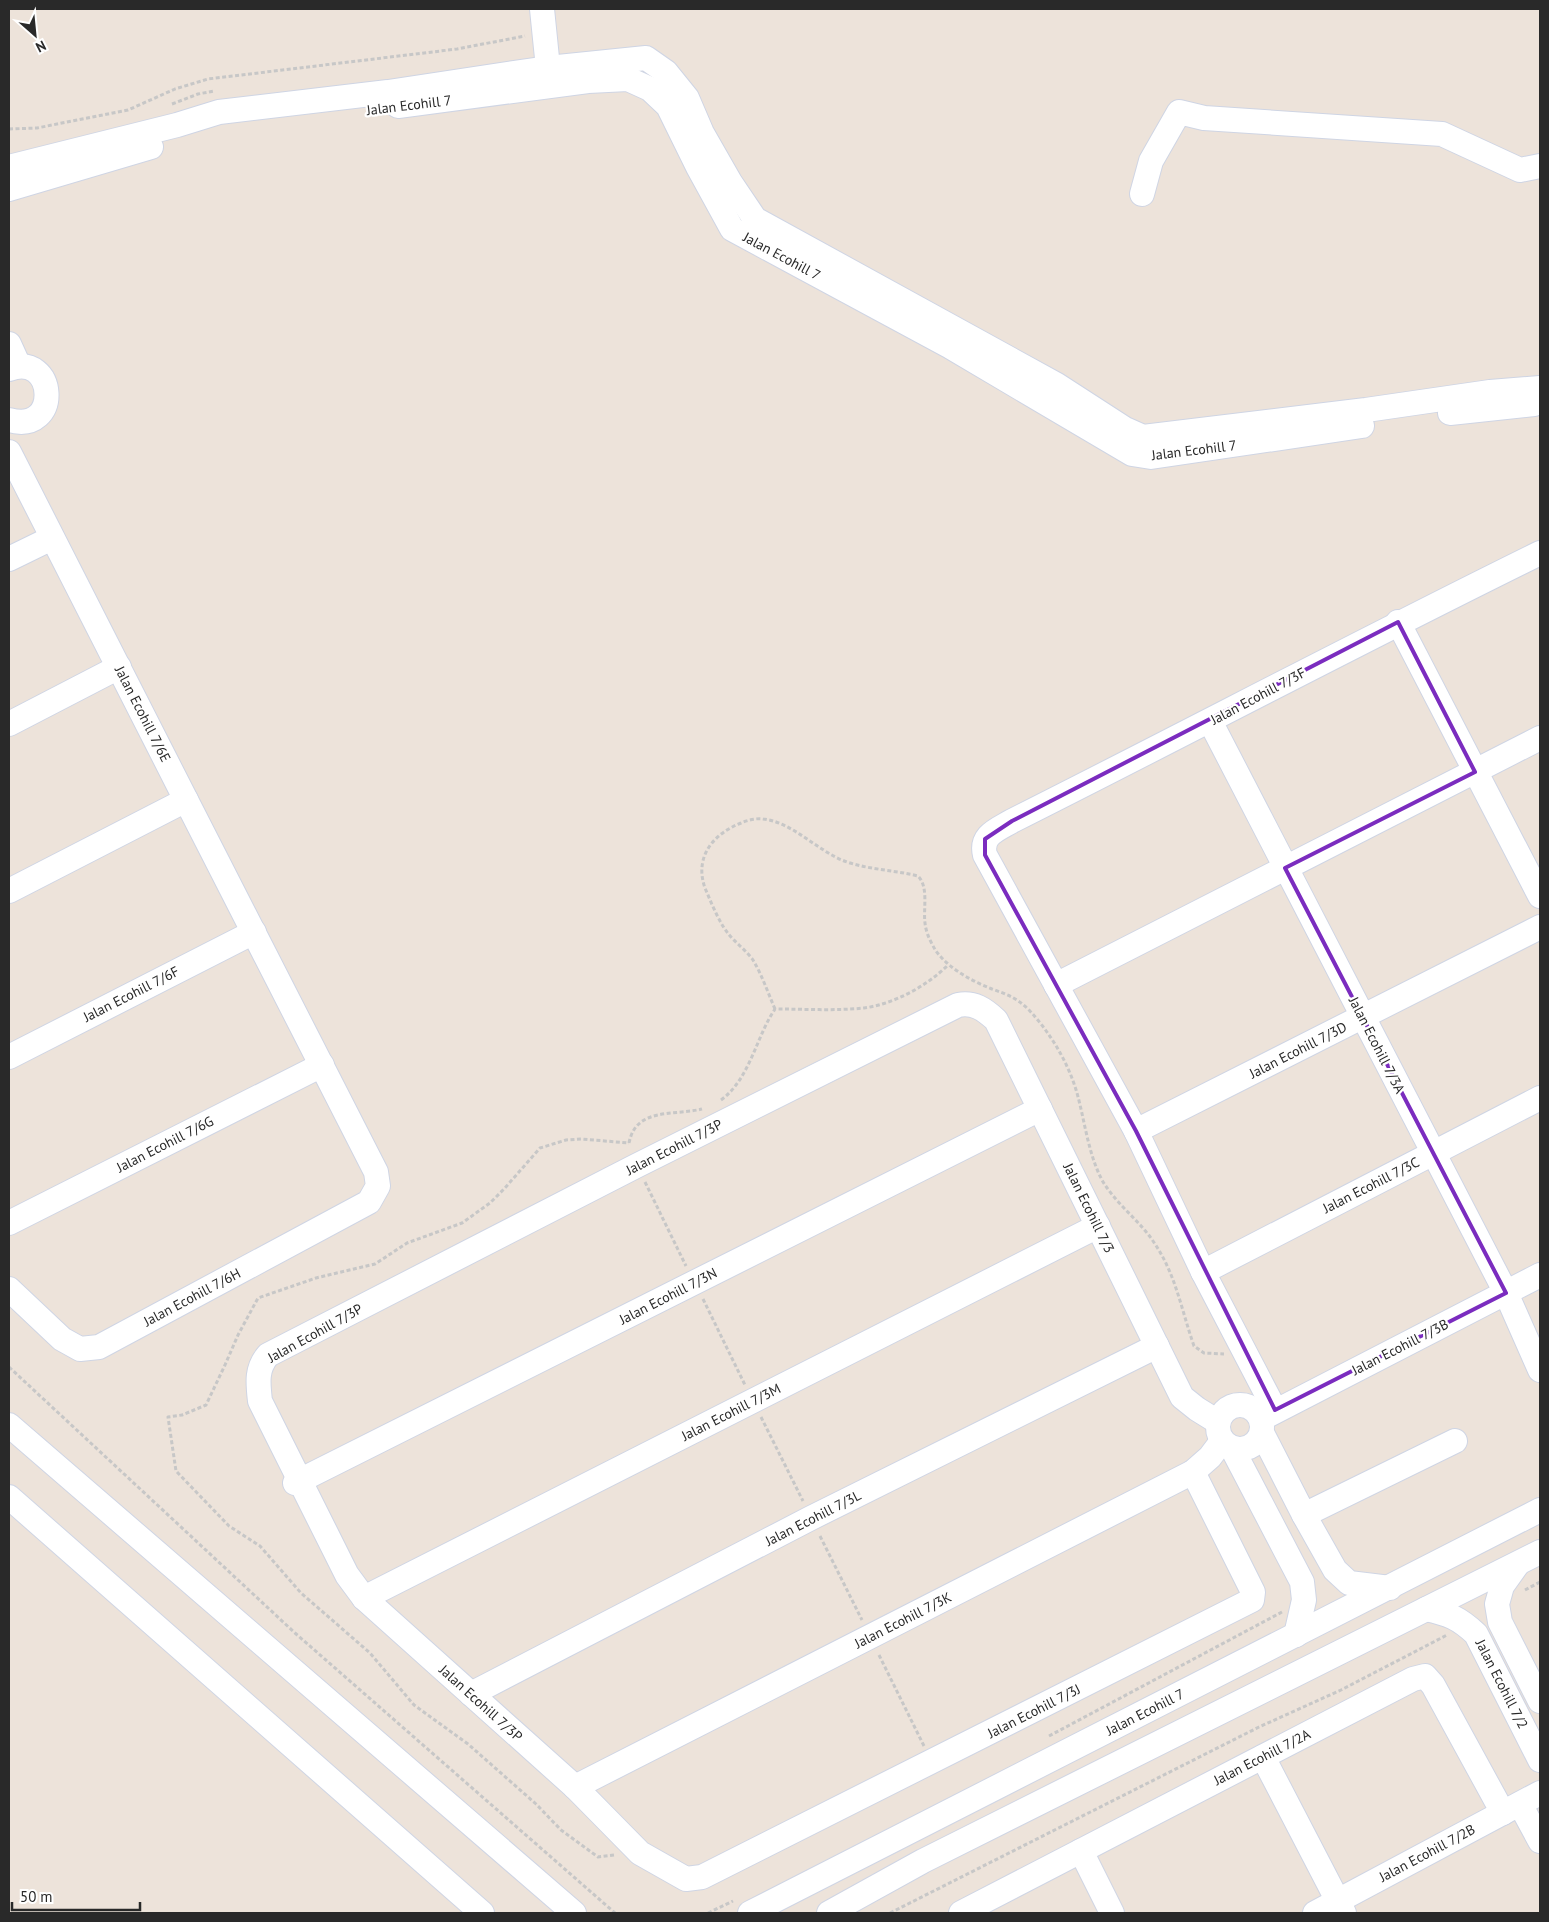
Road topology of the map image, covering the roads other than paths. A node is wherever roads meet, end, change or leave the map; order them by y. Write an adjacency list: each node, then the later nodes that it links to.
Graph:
1 (542, 9): 2 (street)
2 (548, 68): 4 (street); 9 (street)
3 (1540, 166): 6 (street)
4 (9, 167)
5 (9, 189): 10 (street, Jalan Ecohill 7)
6 (1142, 194)
7 (9, 344): 8 (street)
8 (14, 368): 11 (street)
9 (1540, 388)
10 (1540, 404)
11 (10, 425)
12 (9, 452): 13 (street, Jalan Ecohill 7/6E)
13 (52, 538): 15 (street); 17 (street, Jalan Ecohill 7/6E)
14 (1540, 553): 16 (street, Jalan Ecohill 7/3F)
15 (9, 560)
16 (1398, 622): 18 (street, Jalan Ecohill 7/3F); 21 (street)
17 (119, 666): 19 (street); 22 (street, Jalan Ecohill 7/6E)
18 (1210, 721): 23 (street, Jalan Ecohill 7/3A); 28 (street, Jalan Ecohill 7/3F)
19 (9, 724)
20 (1540, 738): 21 (street)
21 (1475, 772): 23 (street); 25 (street)
22 (186, 800): 24 (street); 27 (street, Jalan Ecohill 7/6E)
23 (1285, 868): 28 (street); 30 (street, Jalan Ecohill 7/3A)
24 (9, 890)
25 (1540, 896)
26 (1540, 927): 30 (street, Jalan Ecohill 7/3D)
27 (254, 932): 31 (street, Jalan Ecohill 7/6F); 32 (street, Jalan Ecohill 7/6E)
28 (1056, 985): 35 (street)
29 (958, 1004): 34 (street, Jalan Ecohill 7/3); 51 (street, Jalan Ecohill 7/3P)
30 (1363, 1017): 35 (street, Jalan Ecohill 7/3D); 36 (street, Jalan Ecohill 7/3A)
31 (9, 1057)
32 (322, 1065): 37 (street, Jalan Ecohill 7/6E); 38 (street, Jalan Ecohill 7/6G)
33 (1540, 1098): 36 (street, Jalan Ecohill 7/3C)
34 (1040, 1109): 39 (street, Jalan Ecohill 7/3); 51 (street, Jalan Ecohill 7/3N)
35 (1136, 1132): 40 (street)
36 (1434, 1153): 40 (street, Jalan Ecohill 7/3C); 43 (street, Jalan Ecohill 7/3A)
37 (378, 1186): 42 (street, Jalan Ecohill 7/6H)
38 (9, 1223)
39 (1098, 1226): 44 (street, Jalan Ecohill 7/3); 58 (street, Jalan Ecohill 7/3M)
40 (1203, 1272): 46 (street)
41 (1540, 1275): 43 (street, Jalan Ecohill 7/3B)
42 (9, 1289)
43 (1506, 1293): 45 (street, Jalan Ecohill 7/3A); 46 (street, Jalan Ecohill 7/3B)
44 (1157, 1346): 48 (street, Jalan Ecohill 7/3); 61 (street, Jalan Ecohill 7/3L)
45 (1540, 1370)
46 (1266, 1421): 48 (street); 48 (street); 54 (street)
47 (9, 1425): 74 (street)
48 (1224, 1437): 50 (street, Jalan Ecohill 7/3K); 60 (street)
49 (1455, 1441): 54 (street)
50 (1193, 1472): 66 (street, Jalan Ecohill 7/3K); 71 (street, Jalan Ecohill 7/3J)
51 (297, 1482): 58 (street, Jalan Ecohill 7/3P)
52 (9, 1497): 73 (street)
53 (1540, 1510): 57 (street, Jalan Ecohill 7)
54 (1304, 1515): 57 (street)
55 (1540, 1552): 56 (street)
56 (1518, 1563): 59 (street); 62 (street, Jalan Ecohill 7/2)
57 (1390, 1588): 60 (street, Jalan Ecohill 7)
58 (364, 1598): 61 (street, Jalan Ecohill 7/3P)
59 (1426, 1610): 64 (street, Jalan Ecohill 7/2); 76 (street)
60 (1296, 1635): 75 (street, Jalan Ecohill 7)
61 (471, 1694): 66 (street, Jalan Ecohill 7/3P)
62 (1540, 1701)
63 (1263, 1757): 68 (street, Jalan Ecohill 7/2A); 70 (street, Jalan Ecohill 7/2A); 72 (street)
64 (1540, 1760)
65 (1540, 1768): 67 (street)
66 (575, 1787): 71 (street, Jalan Ecohill 7/3P)
67 (1540, 1788)
68 (1521, 1804): 69 (street); 72 (street, Jalan Ecohill 7/2B)
69 (1540, 1841)
70 (1081, 1851): 77 (street, Jalan Ecohill 7/2A); 78 (street)
71 (686, 1879)
72 (1341, 1907): 79 (street, Jalan Ecohill 7/2B)
73 (482, 1913)
74 (574, 1913)
75 (750, 1913)
76 (829, 1913)
77 (961, 1913)
78 (1112, 1913)
79 (1315, 1913)

